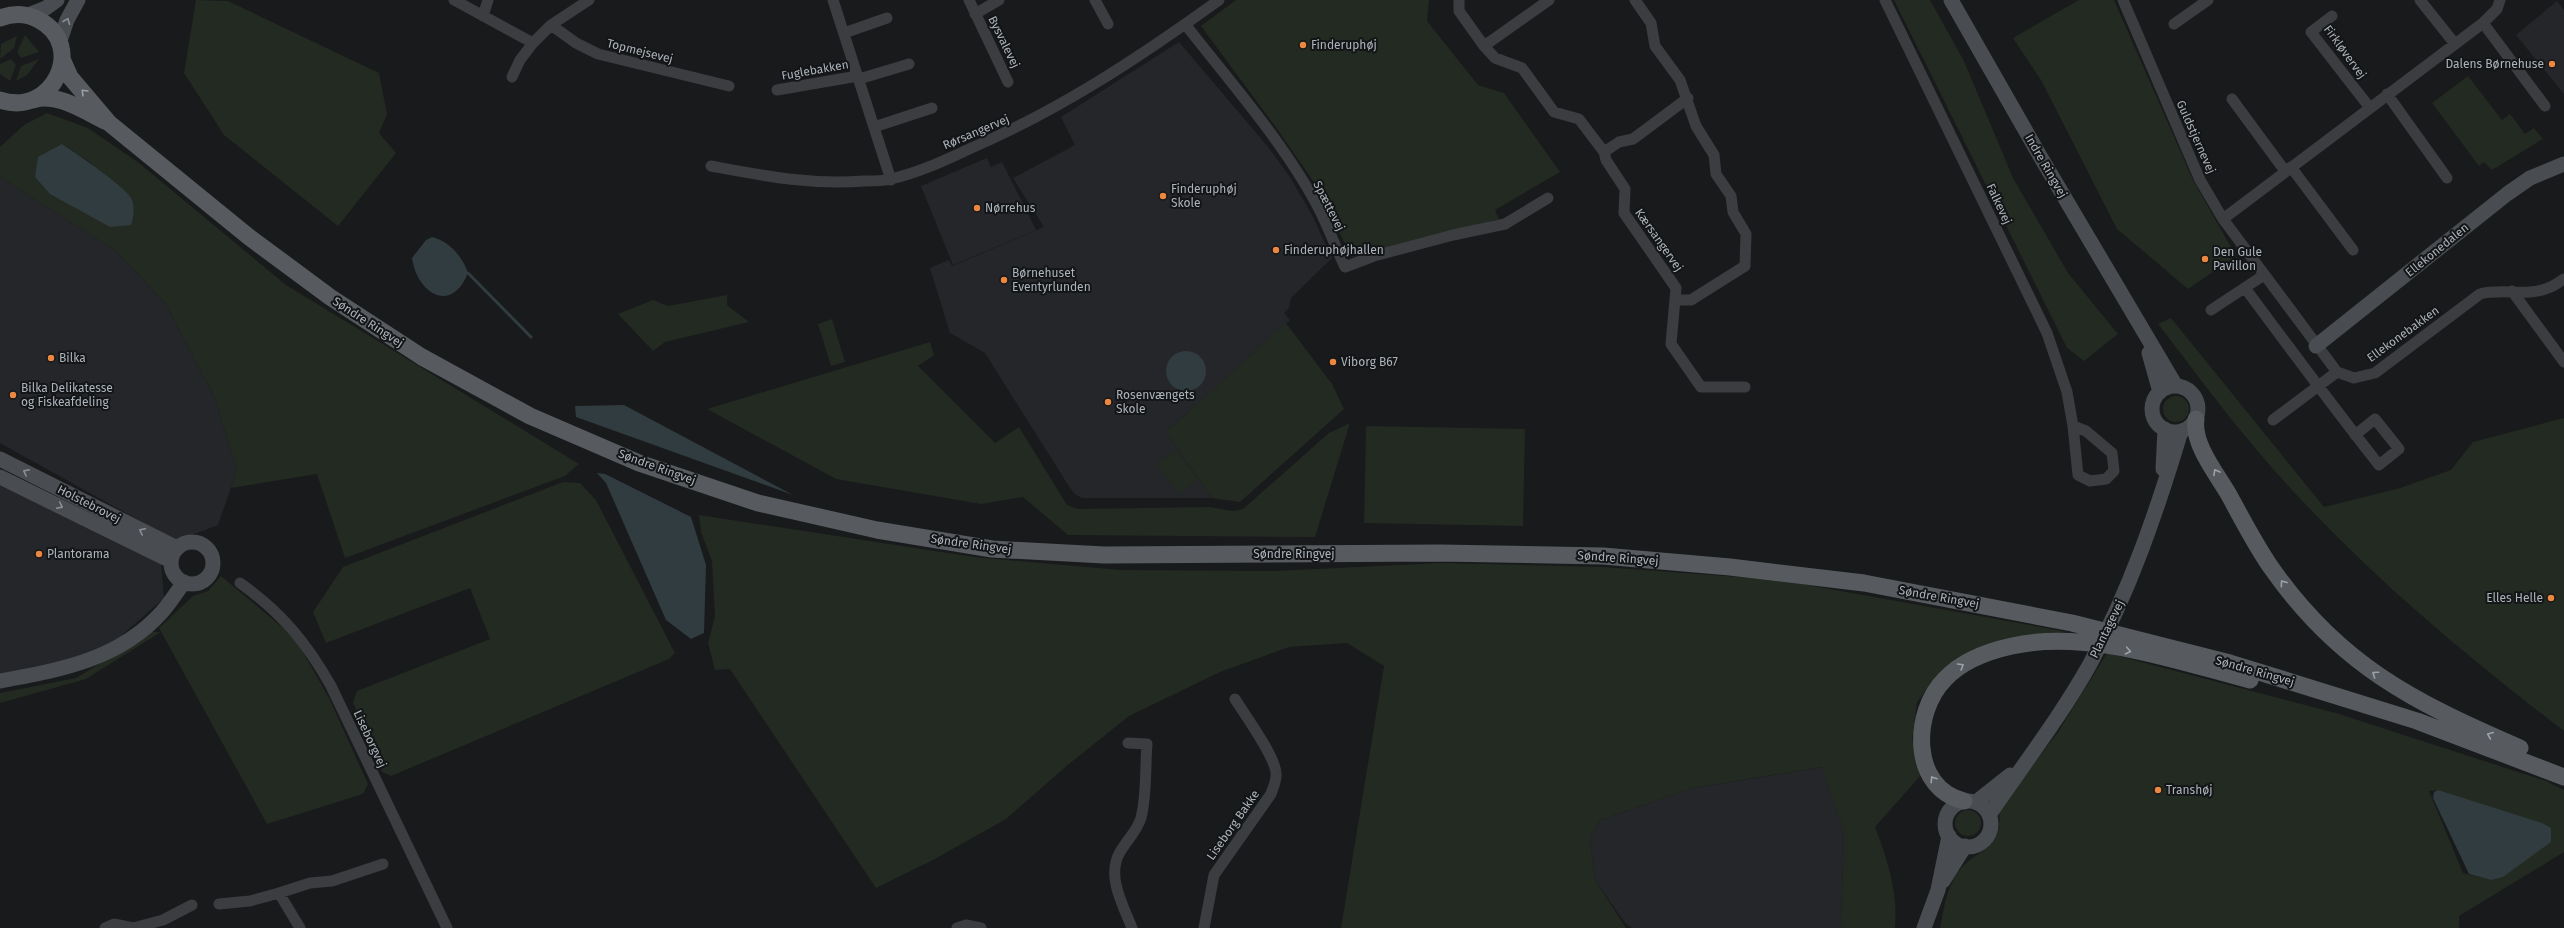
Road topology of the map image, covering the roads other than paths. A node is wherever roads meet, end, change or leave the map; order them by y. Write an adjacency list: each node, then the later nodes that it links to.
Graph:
1 (57, 0): 21 (street)
2 (78, 0): 34 (street, one-way to 2)
3 (454, 0): 22 (street)
4 (488, 0): 22 (street)
5 (589, 0): 29 (street)
6 (833, 0): 30 (street, Fuglebakken)
7 (970, 0): 20 (street, Bysvalevej)
8 (999, 0): 20 (street, Bysvalevej)
9 (1095, 0): 26 (street)
10 (1218, 0): 27 (street, Rørsangervej)
11 (1459, 0): 33 (street, Kærsangervej)
12 (1549, 0): 33 (street)
13 (1635, 0): 42 (street)
14 (1885, 0): 76 (street, Falkevej)
15 (1951, 0): 66 (street, Indre Ringvej)
16 (2123, 0): 58 (street, Guldstjernevej)
17 (2208, 0): 28 (street)
18 (2420, 0): 32 (street)
19 (2500, 0): 25 (street)
20 (976, 14): 38 (street, Bysvalevej)
21 (11, 15): 34 (main road, Søndre Ringvej)
22 (484, 16): 31 (street)
23 (2332, 16): 48 (street, Firkløvervej)
24 (887, 18): 30 (street)
25 (2483, 23): 32 (street); 46 (street)
26 (1108, 24)
27 (1185, 24): 56 (street, Rørsangervej); 57 (street, Spættevej)
28 (2174, 24)
29 (551, 25): 31 (street); 39 (street, Topmejsevej)
30 (844, 33): 37 (street, Fuglebakken)
31 (533, 44): 36 (street)
32 (2455, 44): 41 (street)
33 (1484, 46): 51 (street, Kærsangervej)
34 (60, 51): 44 (main road); 49 (main road, Søndre Ringvej, one-way to 34)
35 (909, 64): 37 (street, Fuglebakken)
36 (512, 77)
37 (858, 78): 40 (street, Fuglebakken); 50 (street, Fuglebakken)
38 (1008, 82)
39 (729, 86)
40 (777, 90)
41 (2387, 94): 48 (street); 55 (street)
42 (1688, 98): 51 (street); 64 (street)
43 (2232, 99): 54 (street)
44 (33, 100): 45 (main road, Søndre Ringvej); 49 (main road, Søndre Ringvej)
45 (2, 101)
46 (2545, 106)
47 (932, 108): 50 (street)
48 (2370, 108): 54 (street)
49 (109, 123): 90 (main road, Søndre Ringvej)
50 (874, 127): 56 (street, Fuglebakken)
51 (1604, 152): 64 (street, Kærsangervej)
52 (2564, 164): 67 (street, Ellekonedalen)
53 (711, 166): 56 (street, Rørsangervej)
54 (2288, 169): 58 (street); 59 (street)
55 (2447, 178)
56 (891, 180)
57 (1548, 198)
58 (2223, 219): 60 (street, Guldstjernevej)
59 (2353, 250)
60 (2264, 275): 62 (street); 67 (street, Guldstjernevej)
61 (2564, 279): 63 (street, Ellekonebakken)
62 (2245, 288): 65 (street); 71 (street)
63 (2512, 291): 68 (street); 69 (street, Ellekonebakken)
64 (1675, 300): 72 (street, Kærsangervej)
65 (2211, 310)
66 (2142, 331): 70 (street, Indre Ringvej); 73 (street, Indre Ringvej)
67 (2316, 346): 69 (street)
68 (2564, 362)
69 (2337, 372): 71 (street)
70 (2176, 386): 73 (street); 74 (street)
71 (2318, 386): 75 (street); 79 (street)
72 (1745, 387)
73 (2160, 392): 77 (street)
74 (2196, 419): 78 (street); 91 (main road, one-way to 74)
75 (2273, 420)
76 (2074, 426): 76 (street, Falkevej)
77 (2165, 429): 78 (street); 82 (street, Plantagevej)
78 (2181, 431): 82 (street, Plantagevej)
79 (2355, 434)
80 (0, 459): 83 (street, Holstebrovej, one-way to 80)
81 (0, 477): 83 (street, Holstebrovej, one-way to 83)
82 (2163, 484): 89 (street, Plantagevej)
83 (174, 555): 84 (street); 84 (street)
84 (184, 582): 86 (street)
85 (240, 582): 105 (street, Liseborgvej)
86 (0, 681)
87 (1235, 699): 109 (street, Liseborg Bakke)
88 (1128, 743): 108 (street)
89 (2025, 760): 93 (street, Plantagevej); 94 (street, Plantagevej)
90 (2524, 761): 92 (main road, Søndre Ringvej); 93 (main road, one-way to 90)
91 (2564, 767)
92 (2564, 777)
93 (1970, 801): 94 (street); 95 (street)
94 (1989, 815): 96 (street)
95 (1949, 836): 96 (street); 98 (street)
96 (1965, 846): 98 (street)
97 (383, 864): 99 (street)
98 (1938, 890): 110 (street)
99 (279, 893): 100 (street); 104 (street)
100 (219, 904)
101 (192, 905): 103 (street)
102 (106, 928): 103 (street)
103 (132, 928)
104 (300, 928)
105 (447, 928)
106 (957, 928): 107 (street)
107 (981, 928)
108 (1132, 928)
109 (1204, 928)
110 (1924, 928)

